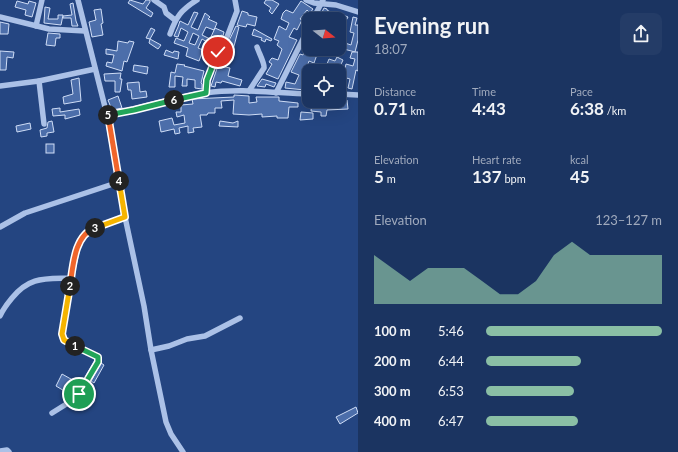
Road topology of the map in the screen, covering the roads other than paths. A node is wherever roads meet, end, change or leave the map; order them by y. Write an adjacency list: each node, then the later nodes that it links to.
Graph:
1 (42, 0): 12 (street)
2 (78, 0): 13 (street)
3 (154, 0): 11 (street)
4 (197, 0): 11 (street)
5 (235, 0): 21 (street)
6 (306, 0): 7 (street)
7 (322, 1): 8 (street); 9 (street)
8 (316, 12)
9 (358, 12)
10 (0, 17): 12 (street)
11 (175, 20): 14 (street)
12 (36, 26): 13 (street)
13 (85, 30): 17 (street)
14 (170, 34)
15 (302, 41): 22 (street)
16 (257, 47): 20 (street)
17 (95, 69): 18 (street); 26 (street)
18 (39, 81): 19 (street); 27 (street)
19 (0, 86)
20 (249, 91): 21 (street); 22 (street)
21 (206, 93): 26 (street)
22 (276, 93): 23 (street)
23 (302, 94)
24 (346, 94): 25 (street)
25 (358, 95)
26 (107, 115): 28 (street)
27 (44, 124)
28 (119, 182): 29 (street); 30 (street)
29 (125, 217): 31 (street); 34 (street)
30 (0, 227)
31 (71, 278): 32 (street); 35 (street)
32 (0, 316)
33 (240, 318): 34 (street)
34 (151, 350): 38 (street)
35 (52, 413)
36 (0, 451): 37 (street)
37 (9, 452)
38 (183, 452)

